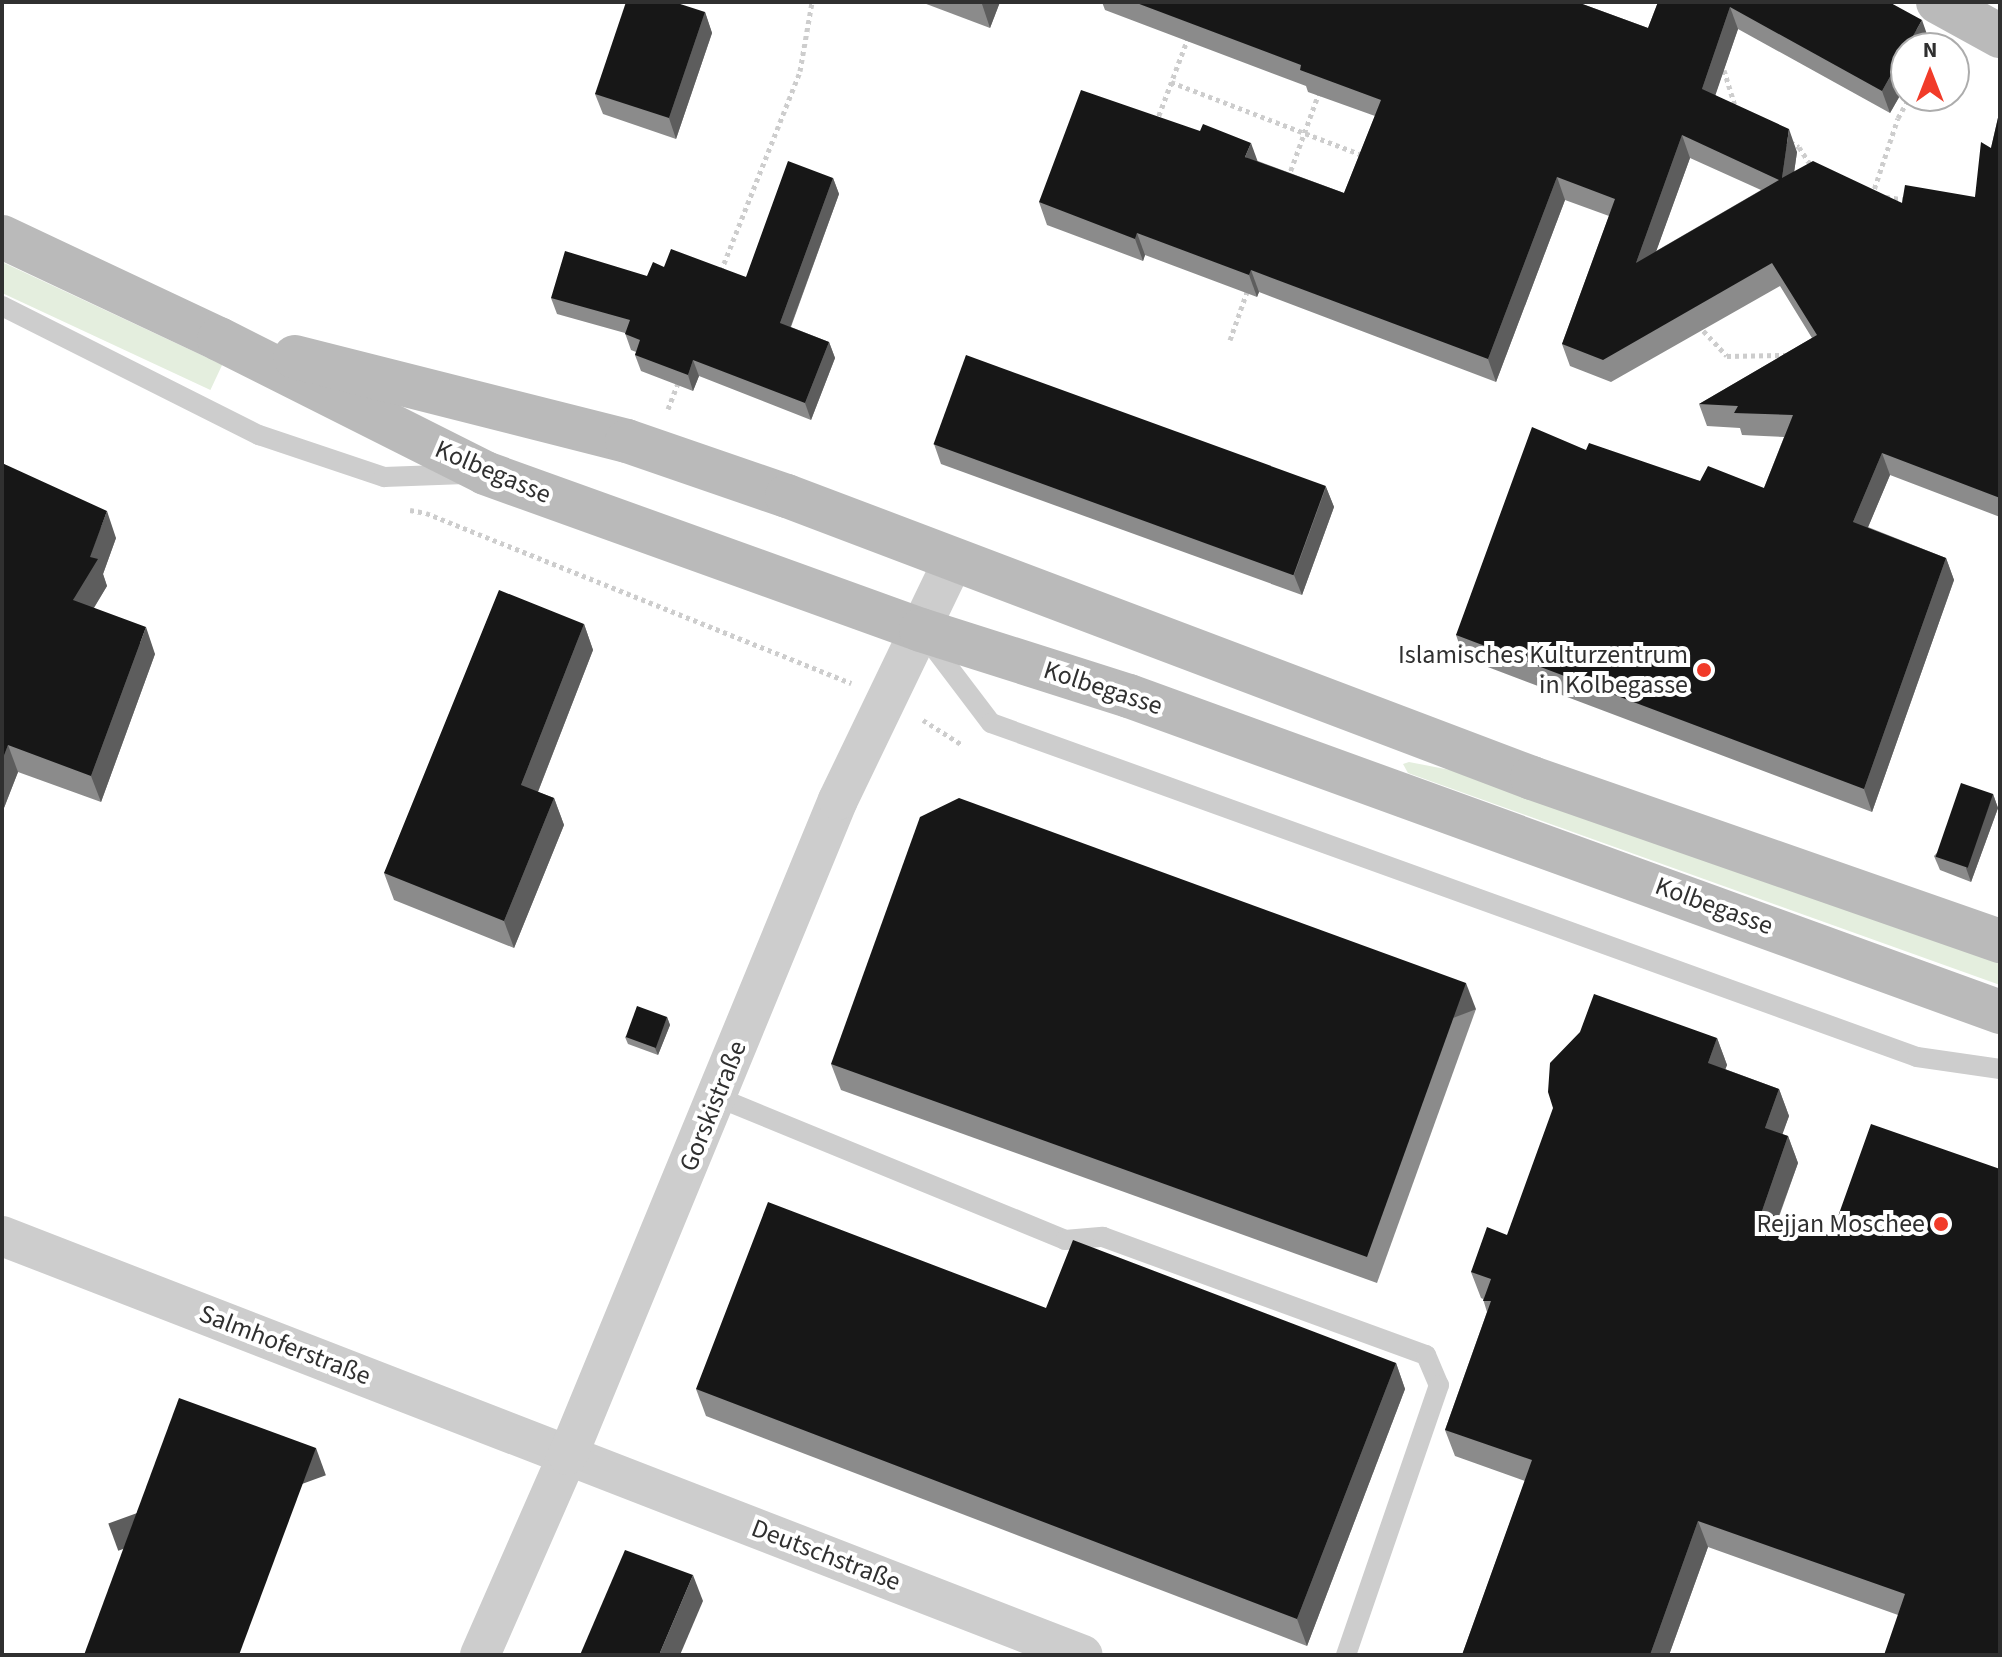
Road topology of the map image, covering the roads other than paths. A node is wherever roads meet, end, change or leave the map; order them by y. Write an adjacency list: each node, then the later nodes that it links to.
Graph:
1 (1938, 2): 2 (main road)
2 (2000, 36)
3 (2, 237): 5 (main road, Kolbegasse)
4 (2, 306): 6 (lane)
5 (219, 339): 6 (main road, Kolbegasse); 7 (main road, Kolbegasse)
6 (485, 473): 8 (main road, Kolbegasse)
7 (953, 561): 8 (street, Gorskistraße); 9 (main road, Kolbegasse)
8 (921, 630): 10 (main road, Kolbegasse); 11 (lane); 12 (street, Gorskistraße)
9 (2000, 941)
10 (2000, 1012)
11 (2000, 1069)
12 (717, 1097): 14 (street, Gorskistraße); 17 (lane)
13 (2, 1236): 14 (street, Salmhoferstraße)
14 (568, 1455): 15 (street, Gorskistraße); 16 (street, Deutschstraße)
15 (480, 1655)
16 (1083, 1655)
17 (1346, 1655)

